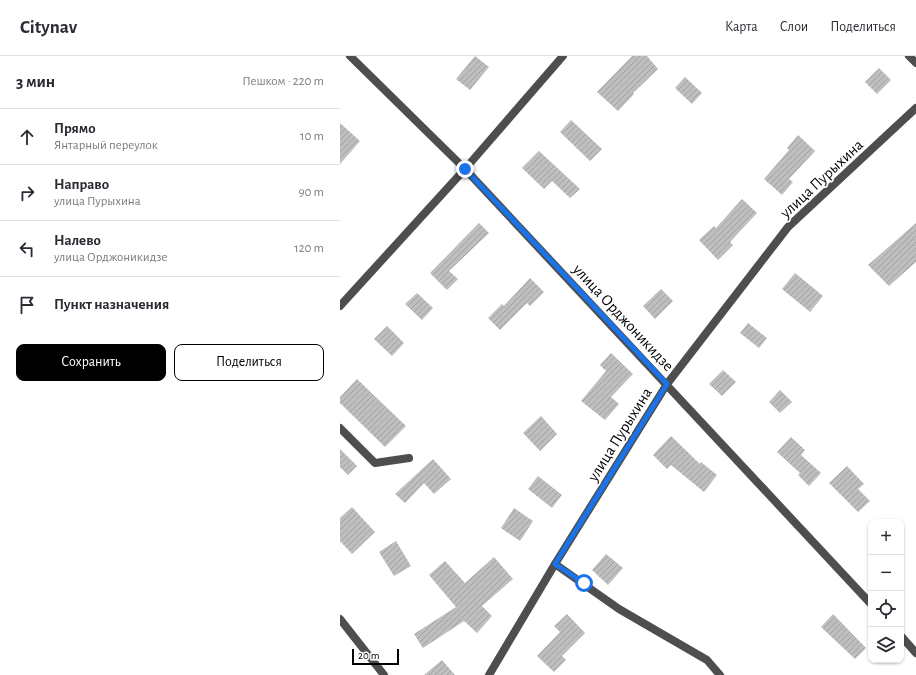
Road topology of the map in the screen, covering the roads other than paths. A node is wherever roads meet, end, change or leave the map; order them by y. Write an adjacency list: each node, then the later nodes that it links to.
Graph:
1 (350, 56): 6 (street, улица Орджоникидзе)
2 (563, 56): 6 (street)
3 (909, 56): 4 (street)
4 (916, 63)
5 (916, 108): 8 (street, улица Пурыхина)
6 (465, 169): 7 (street); 8 (street, улица Орджоникидзе)
7 (340, 306)
8 (667, 384): 11 (street, улица Пурыхина); 12 (street, улица Орджоникидзе)
9 (340, 428): 10 (street)
10 (409, 458)
11 (555, 564): 17 (street, улица Пурыхина); 18 (street)
12 (868, 601)
13 (340, 619): 16 (street)
14 (904, 639): 15 (street)
15 (916, 653)
16 (384, 675)
17 (489, 675)
18 (720, 675)

